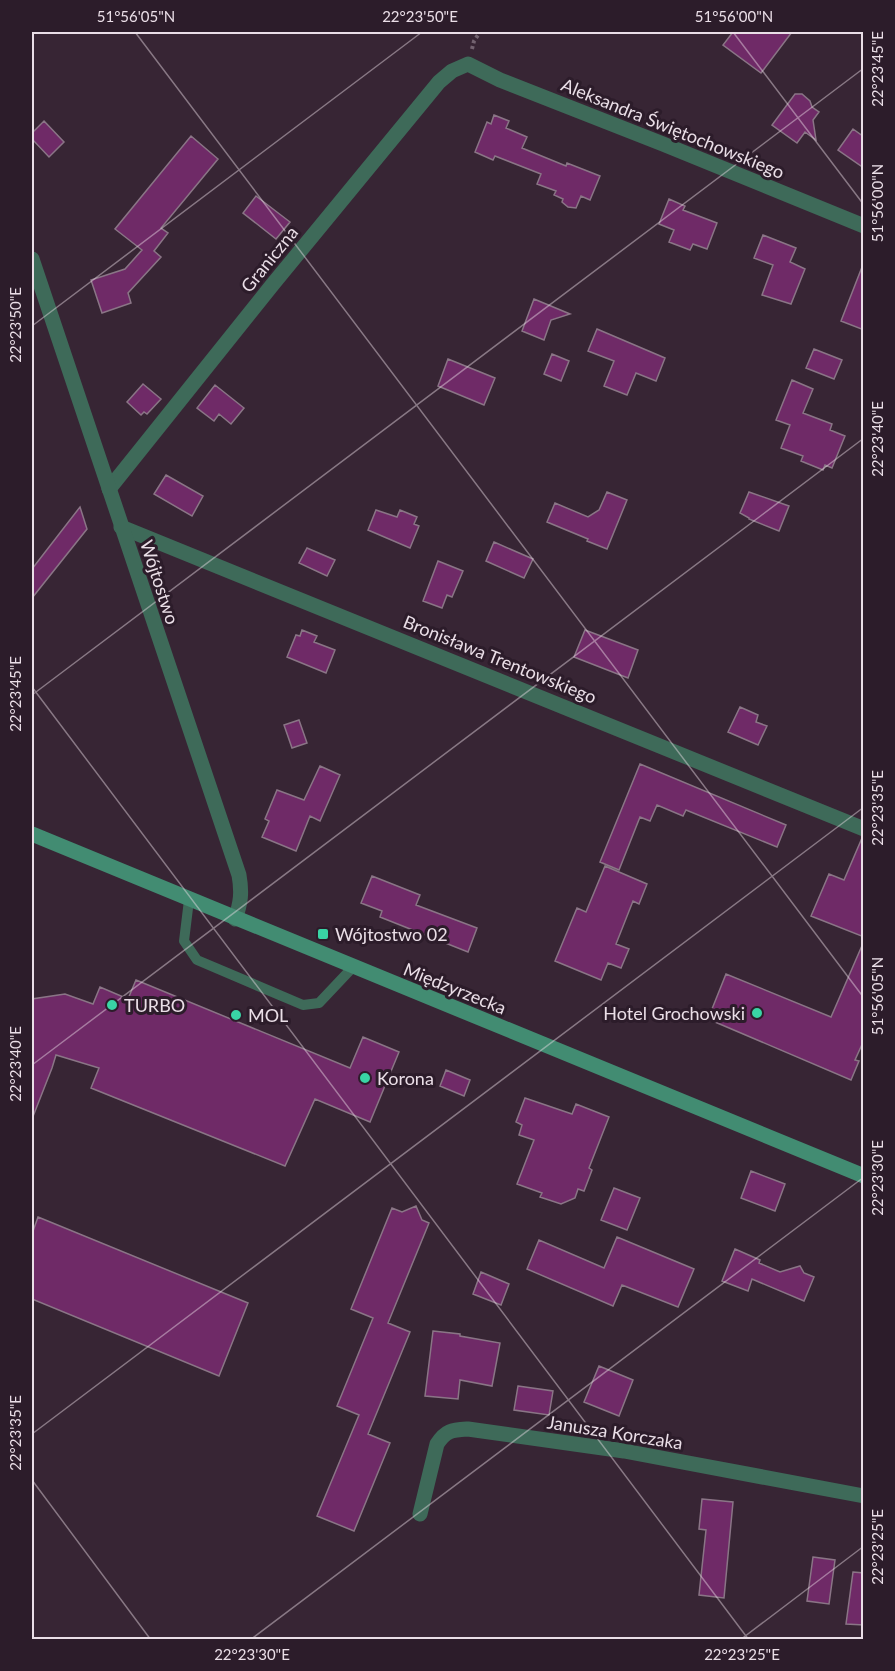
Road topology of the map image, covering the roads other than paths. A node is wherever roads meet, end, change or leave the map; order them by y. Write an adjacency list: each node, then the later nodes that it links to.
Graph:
1 (468, 64): 2 (street, Aleksandra Świętochowskiego); 4 (street, Graniczna)
2 (864, 226)
3 (32, 259): 4 (street, Wójtostwo)
4 (109, 489): 5 (street, Wójtostwo)
5 (121, 526): 6 (street, Bronisława Trentowskiego); 9 (street, Wójtostwo)
6 (864, 829)
7 (32, 834): 8 (main road, Międzyrzecka)
8 (189, 900): 9 (main road, Międzyrzecka); 10 (lane)
9 (235, 919): 10 (main road, Międzyrzecka)
10 (352, 967): 11 (main road, Międzyrzecka)
11 (864, 1176)
12 (864, 1496): 13 (street, Janusza Korczaka)
13 (420, 1514)

